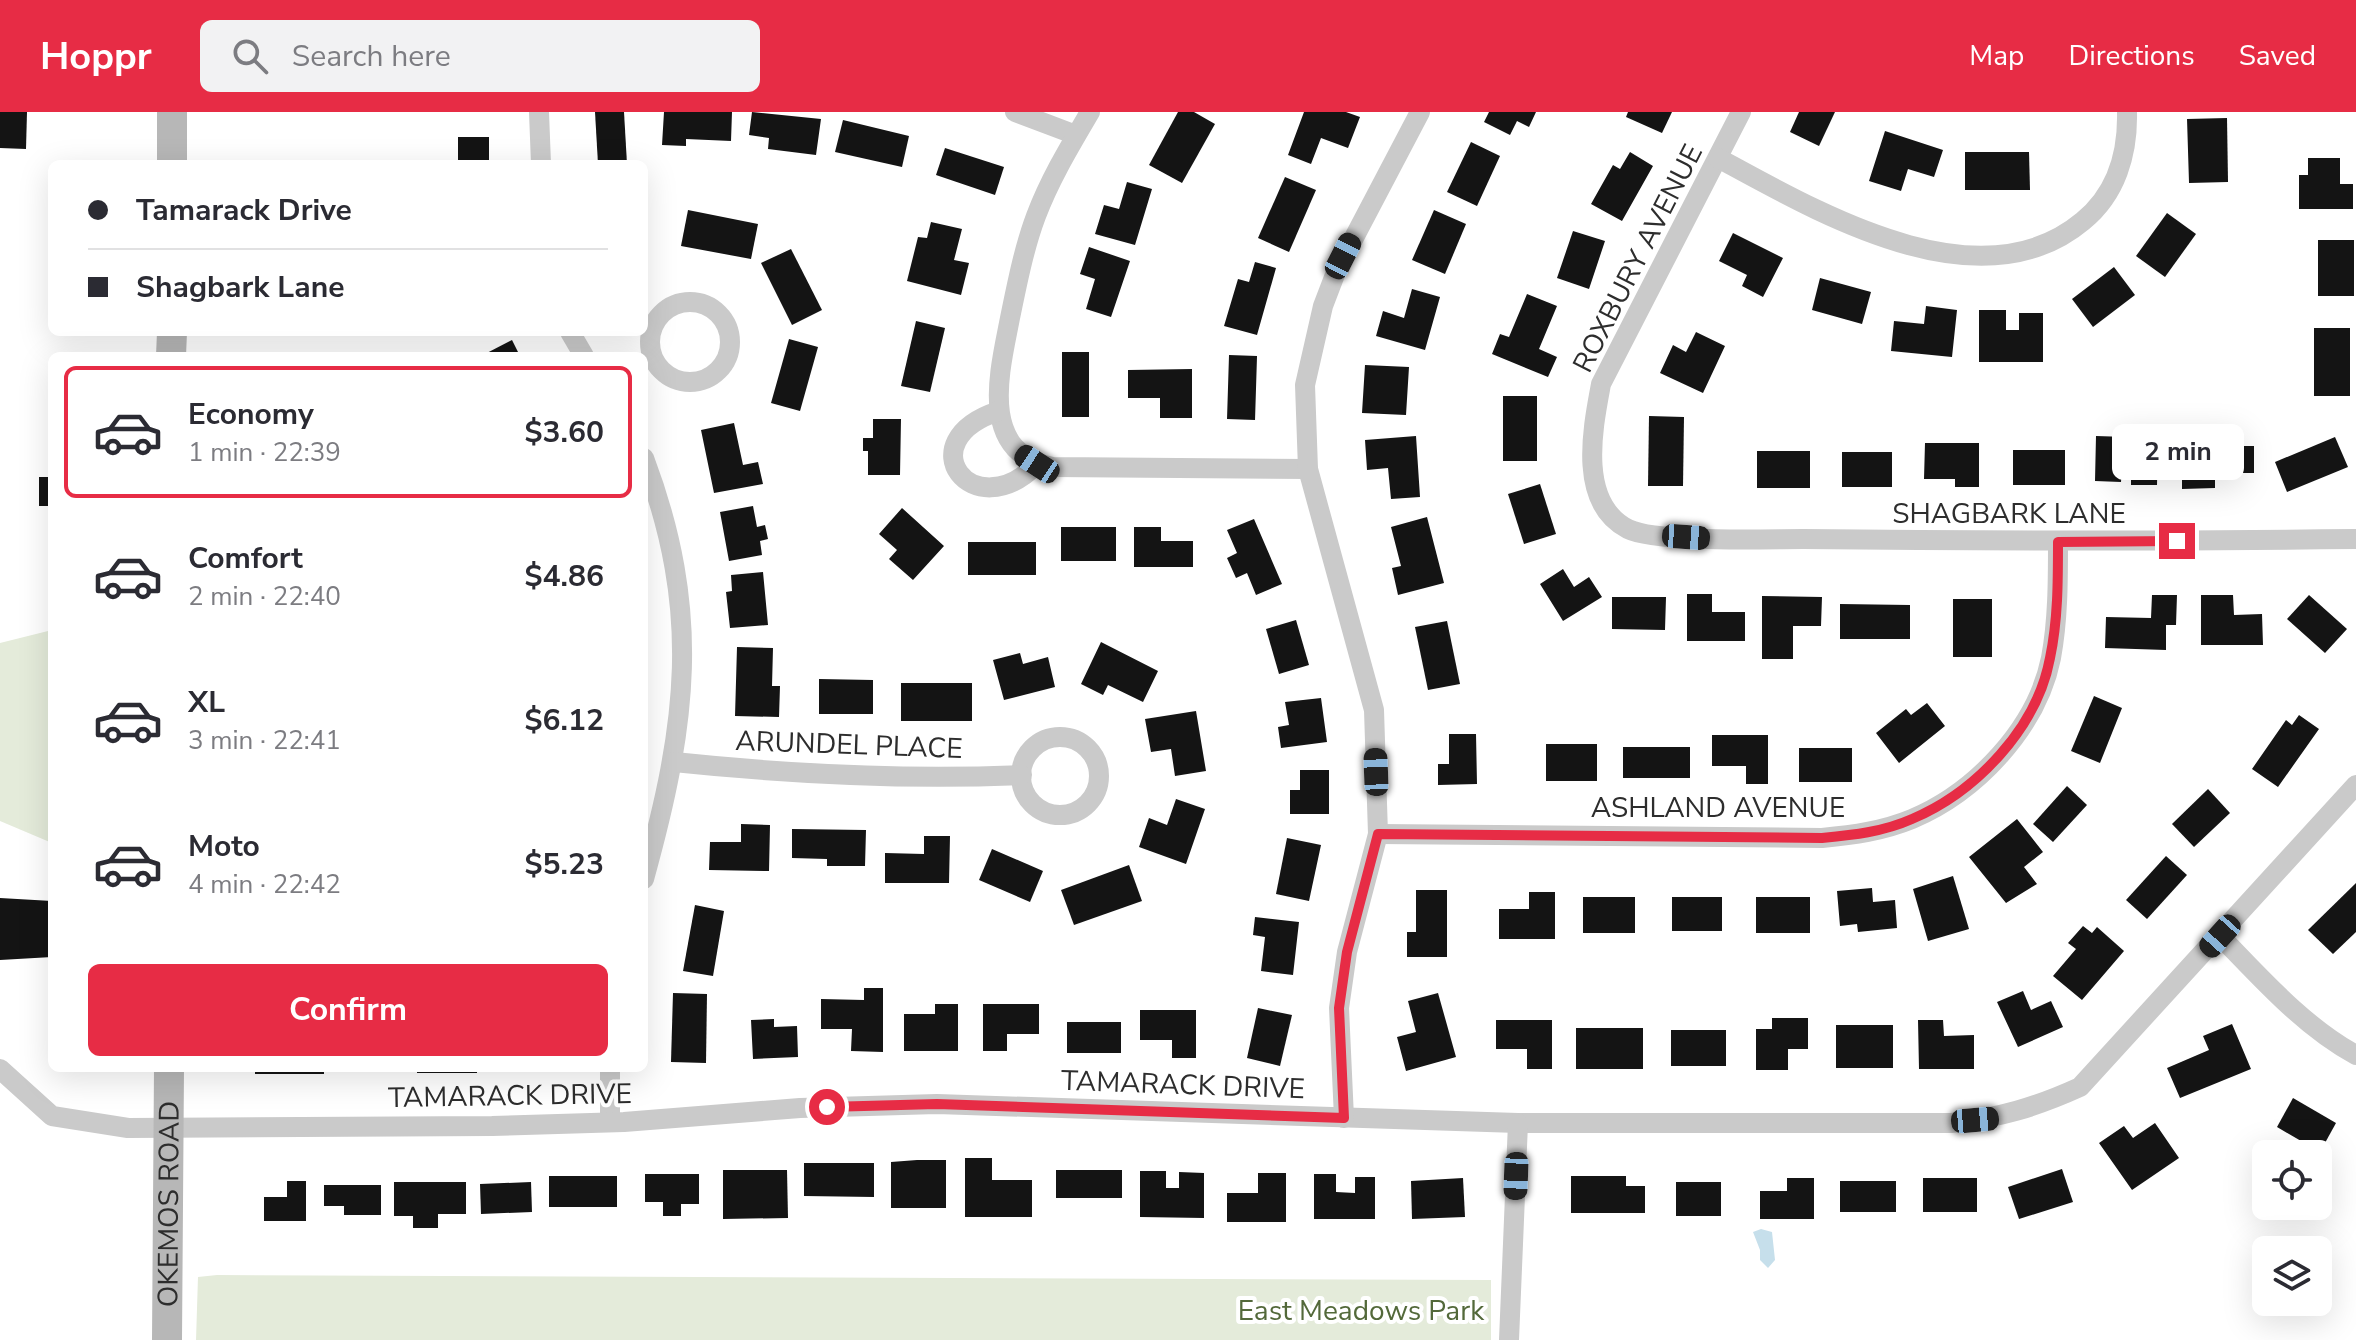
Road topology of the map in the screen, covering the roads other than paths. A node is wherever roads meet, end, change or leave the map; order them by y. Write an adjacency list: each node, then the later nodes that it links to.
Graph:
1 (172, 112): 10 (main road)
2 (539, 112): 11 (street)
3 (1015, 112): 8 (street)
4 (1090, 112): 8 (street)
5 (1420, 112): 14 (street)
6 (1741, 112): 9 (street, ROXBURY AVENUE)
7 (2127, 112): 9 (street)
8 (1076, 135): 12 (street)
9 (1718, 158): 16 (street, ROXBURY AVENUE)
10 (172, 160)
11 (541, 160)
12 (999, 411): 13 (street); 13 (street)
13 (1037, 464): 14 (street)
14 (1308, 469): 22 (street)
15 (648, 470): 19 (street)
16 (1662, 535): 18 (street, SHAGBARK LANE)
17 (2356, 539): 18 (street, SHAGBARK LANE)
18 (2058, 542): 22 (street, ASHLAND AVENUE)
19 (674, 762): 20 (street, ARUNDEL PLACE); 23 (street)
20 (1022, 775)
21 (2356, 785): 24 (street, TAMARACK DRIVE)
22 (1378, 834): 29 (street)
23 (648, 863)
24 (2220, 936): 25 (street); 31 (street, TAMARACK DRIVE)
25 (2356, 1055)
26 (0, 1069): 32 (street, TAMARACK DRIVE)
27 (169, 1072): 32 (main road, OKEMOS ROAD)
28 (610, 1072): 30 (street)
29 (1344, 1118): 30 (street, TAMARACK DRIVE); 31 (street, TAMARACK DRIVE)
30 (610, 1122): 32 (street, TAMARACK DRIVE)
31 (1518, 1123): 34 (street)
32 (168, 1127): 33 (main road, OKEMOS ROAD)
33 (167, 1340)
34 (1509, 1340)

